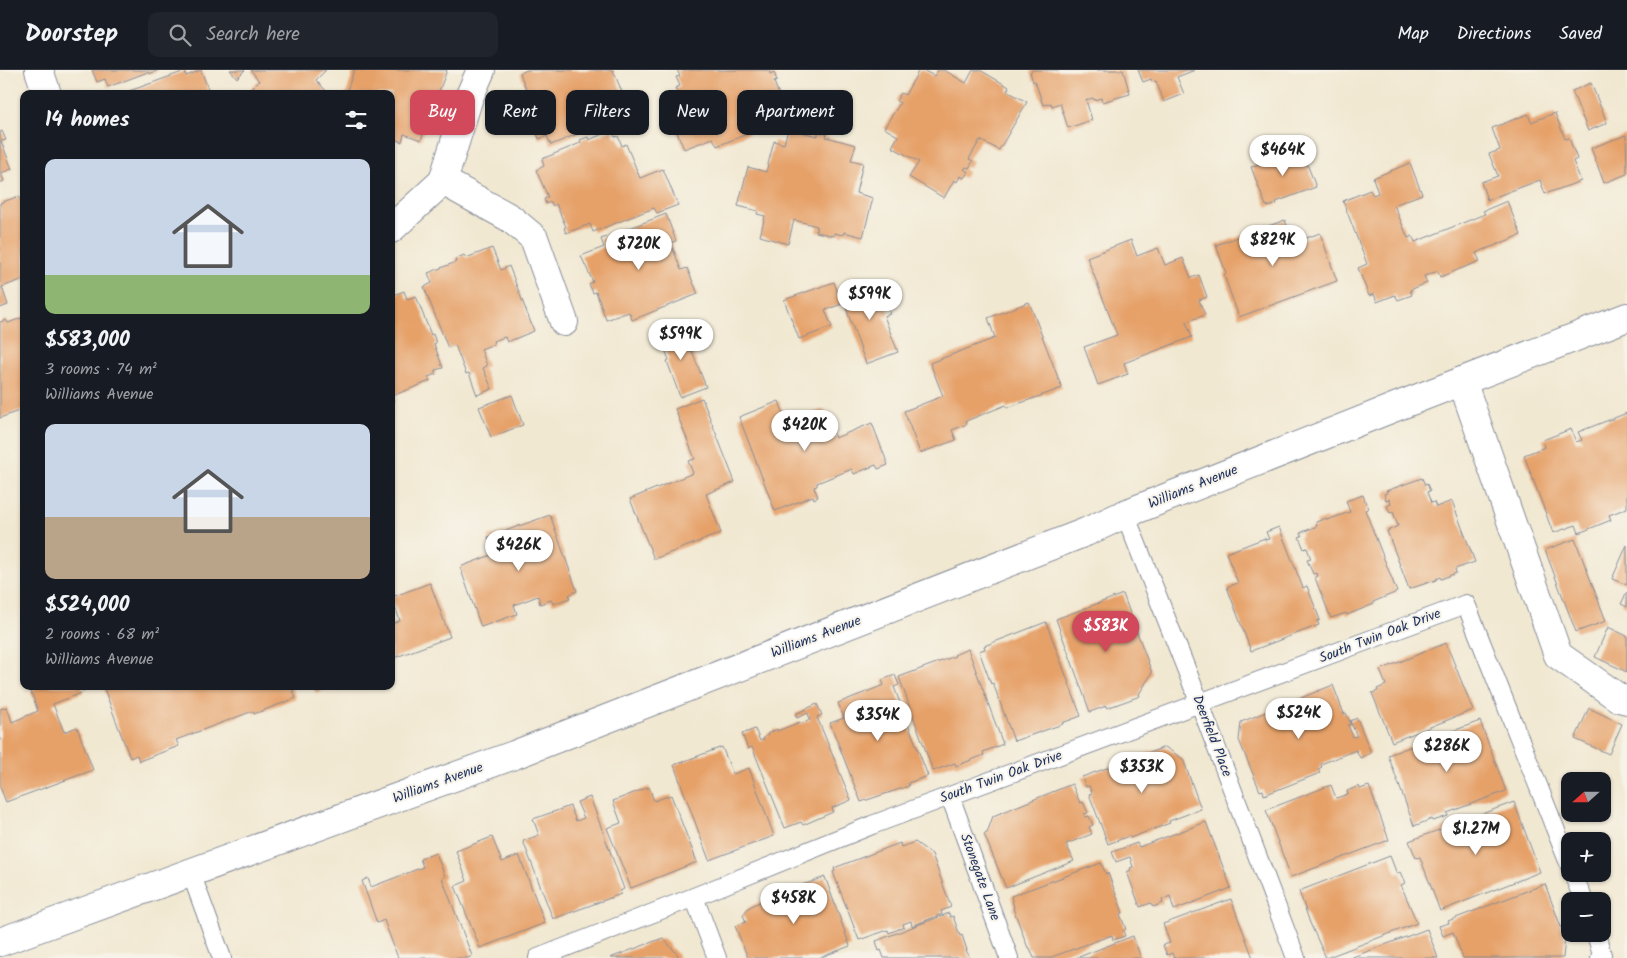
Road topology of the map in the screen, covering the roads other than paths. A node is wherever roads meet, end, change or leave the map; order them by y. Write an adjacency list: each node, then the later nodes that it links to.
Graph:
1 (39, 70): 3 (street)
2 (481, 70): 4 (street)
3 (46, 90)
4 (443, 181): 5 (street); 7 (street)
5 (395, 225)
6 (1627, 317): 8 (street, Williams Avenue)
7 (564, 322)
8 (1462, 381): 9 (street, Williams Avenue); 10 (street)
9 (1125, 514): 11 (lane, Deerfield Place); 14 (street, Williams Avenue)
10 (1627, 700)
11 (1200, 704): 12 (lane, South Twin Oak Drive); 13 (lane, South Twin Oak Drive); 22 (lane, Deerfield Place)
12 (950, 796): 15 (lane, South Twin Oak Drive); 21 (lane, Stonegate Lane)
13 (1561, 843)
14 (190, 873): 16 (street, Williams Avenue); 18 (lane)
15 (694, 897): 19 (lane, South Twin Oak Drive); 20 (lane)
16 (0, 942)
17 (1598, 942): 23 (lane)
18 (222, 958)
19 (538, 958)
20 (717, 958)
21 (1009, 958)
22 (1296, 958)
23 (1600, 958)

